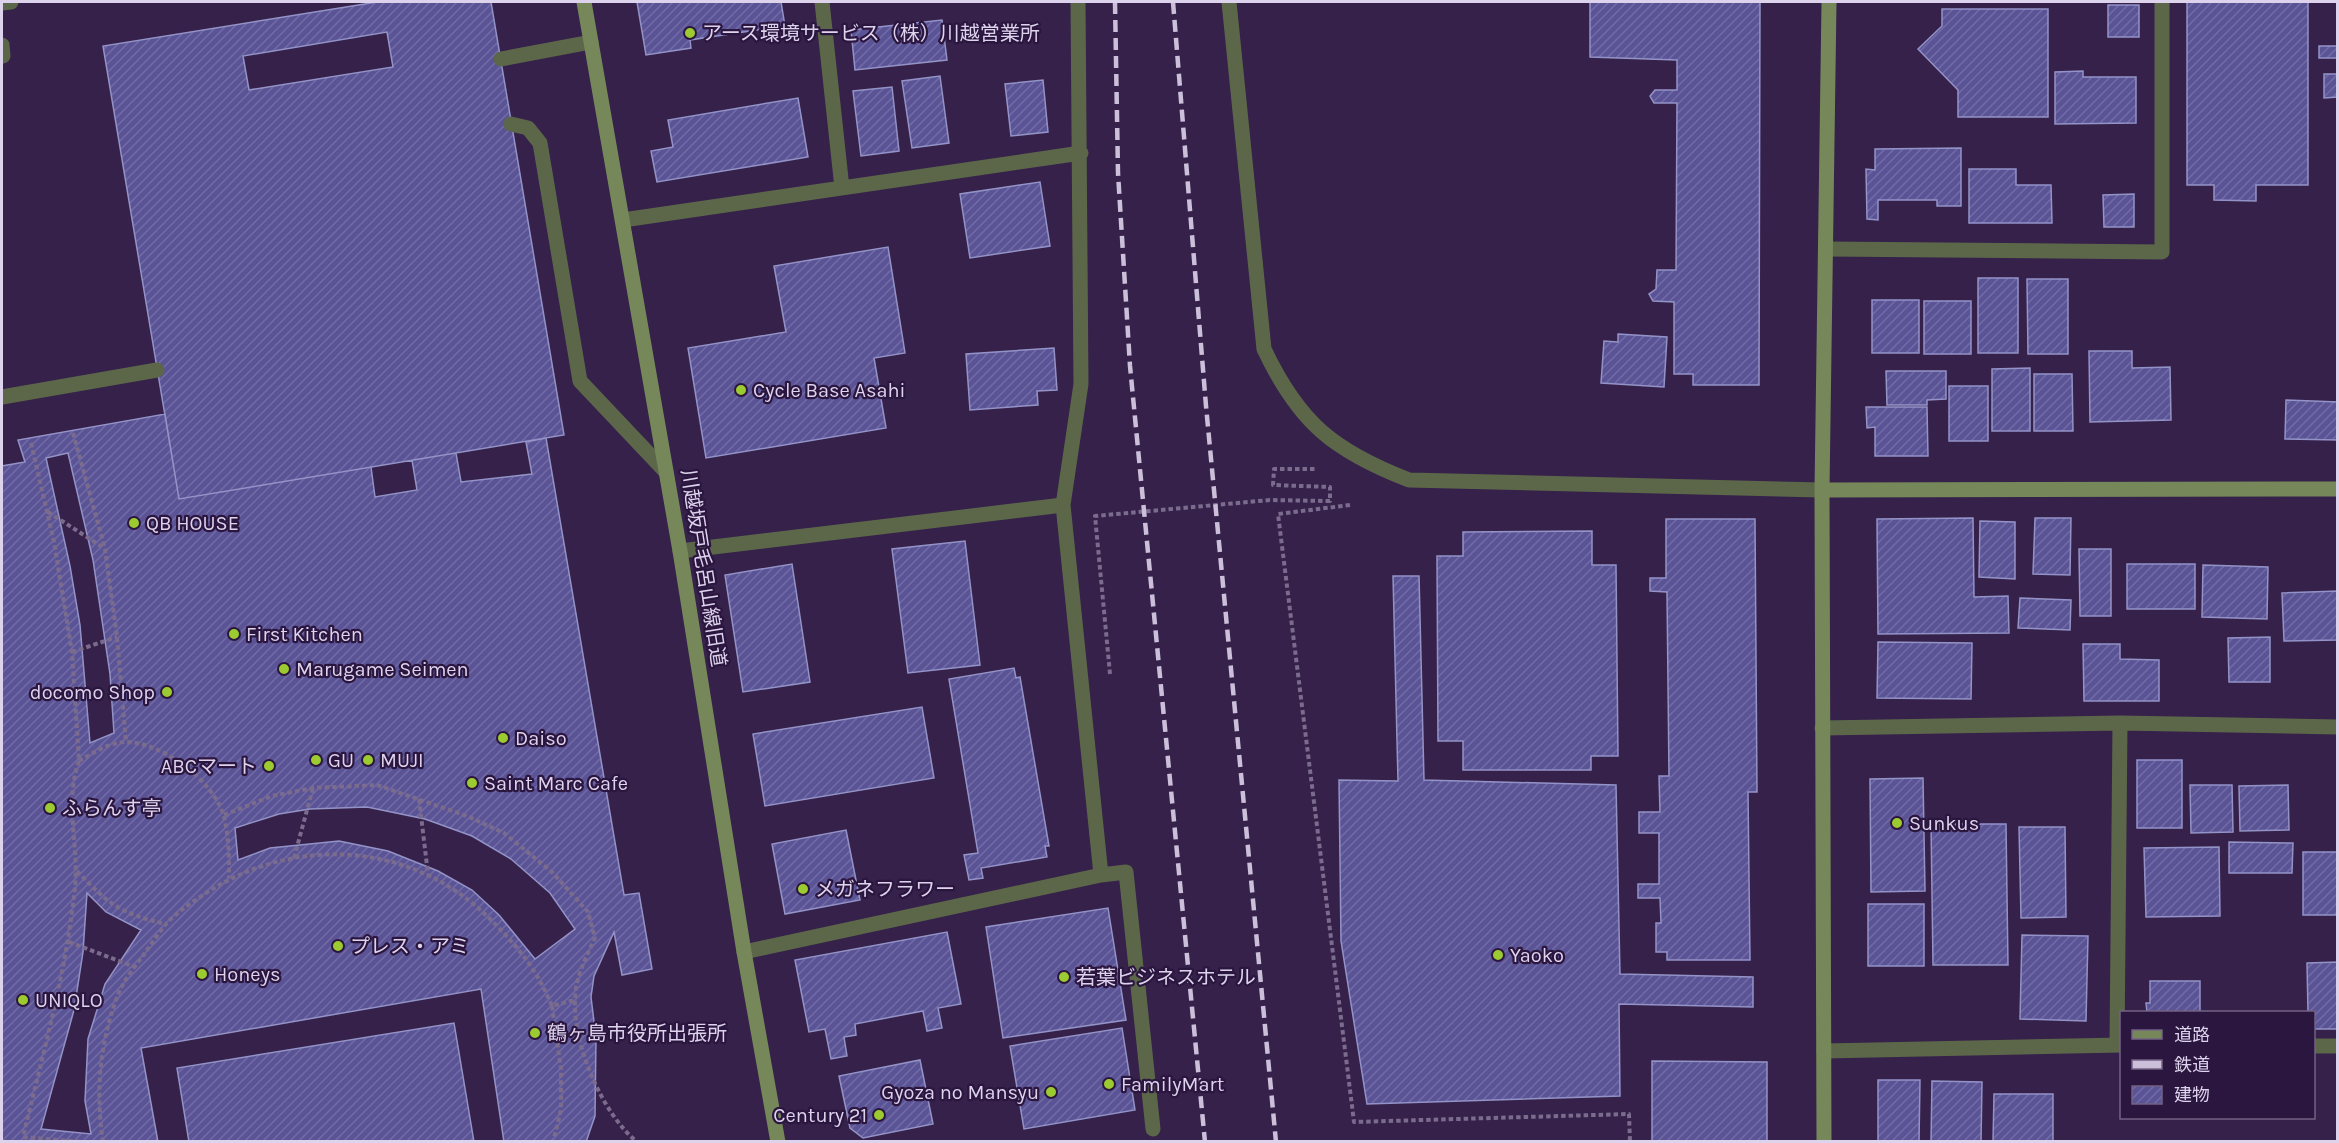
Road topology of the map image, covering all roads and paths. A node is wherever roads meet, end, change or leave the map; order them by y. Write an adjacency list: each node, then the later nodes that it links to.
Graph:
1 (11, 2): 8 (street)
2 (584, 2): 9 (street, 川越坂戸毛呂山線旧道)
3 (822, 2): 13 (street)
4 (1077, 2): 12 (street)
5 (1229, 2): 23 (street)
6 (1829, 2): 15 (street)
7 (2162, 2): 15 (street)
8 (2, 3)
9 (591, 42): 10 (street); 14 (street, 川越坂戸毛呂山線旧道)
10 (501, 59)
11 (511, 124): 21 (street)
12 (1081, 153): 13 (street); 24 (street)
13 (842, 188): 14 (street)
14 (623, 220): 21 (street, 川越坂戸毛呂山線旧道)
15 (1826, 249): 23 (street)
16 (152, 371): 17 (street)
17 (2, 396)
18 (73, 433): 27 (path)
19 (31, 443): 26 (path)
20 (1317, 469): 31 (path)
21 (666, 472): 28 (street, 川越坂戸毛呂山線旧道)
22 (2337, 489): 23 (street)
23 (1822, 490): 34 (street)
24 (1063, 505): 28 (street); 43 (street)
25 (1350, 505): 61 (path)
26 (48, 512): 27 (path); 30 (path)
27 (105, 549): 29 (path)
28 (680, 551): 47 (street, 川越坂戸毛呂山線旧道)
29 (117, 637): 30 (path); 35 (path)
30 (72, 652): 36 (path)
31 (1110, 674)
32 (2120, 723): 33 (street); 34 (street); 51 (street)
33 (2337, 727)
34 (1822, 728): 54 (street)
35 (126, 742): 36 (path); 39 (path)
36 (79, 761): 41 (path)
37 (313, 788): 38 (path); 39 (path); 40 (path)
38 (419, 799): 42 (path); 49 (path)
39 (224, 815): 44 (path)
40 (294, 858): 42 (path); 44 (path)
41 (76, 870): 45 (path); 46 (path)
42 (428, 874): 50 (path)
43 (1101, 875): 47 (street); 55 (street)
44 (229, 878): 45 (path)
45 (166, 924): 48 (path)
46 (69, 942): 48 (path); 56 (path)
47 (744, 952): 60 (street, 川越坂戸毛呂山線旧道)
48 (135, 967): 57 (path)
49 (574, 1000): 50 (path); 59 (path)
50 (552, 1006): 58 (path)
51 (2119, 1046): 54 (street)
52 (2315, 1046): 53 (street)
53 (2337, 1046)
54 (1824, 1051): 62 (street)
55 (1153, 1129)
56 (83, 1142)
57 (103, 1142)
58 (553, 1142)
59 (637, 1142)
60 (778, 1142)
61 (1630, 1142)
62 (1824, 1142)

